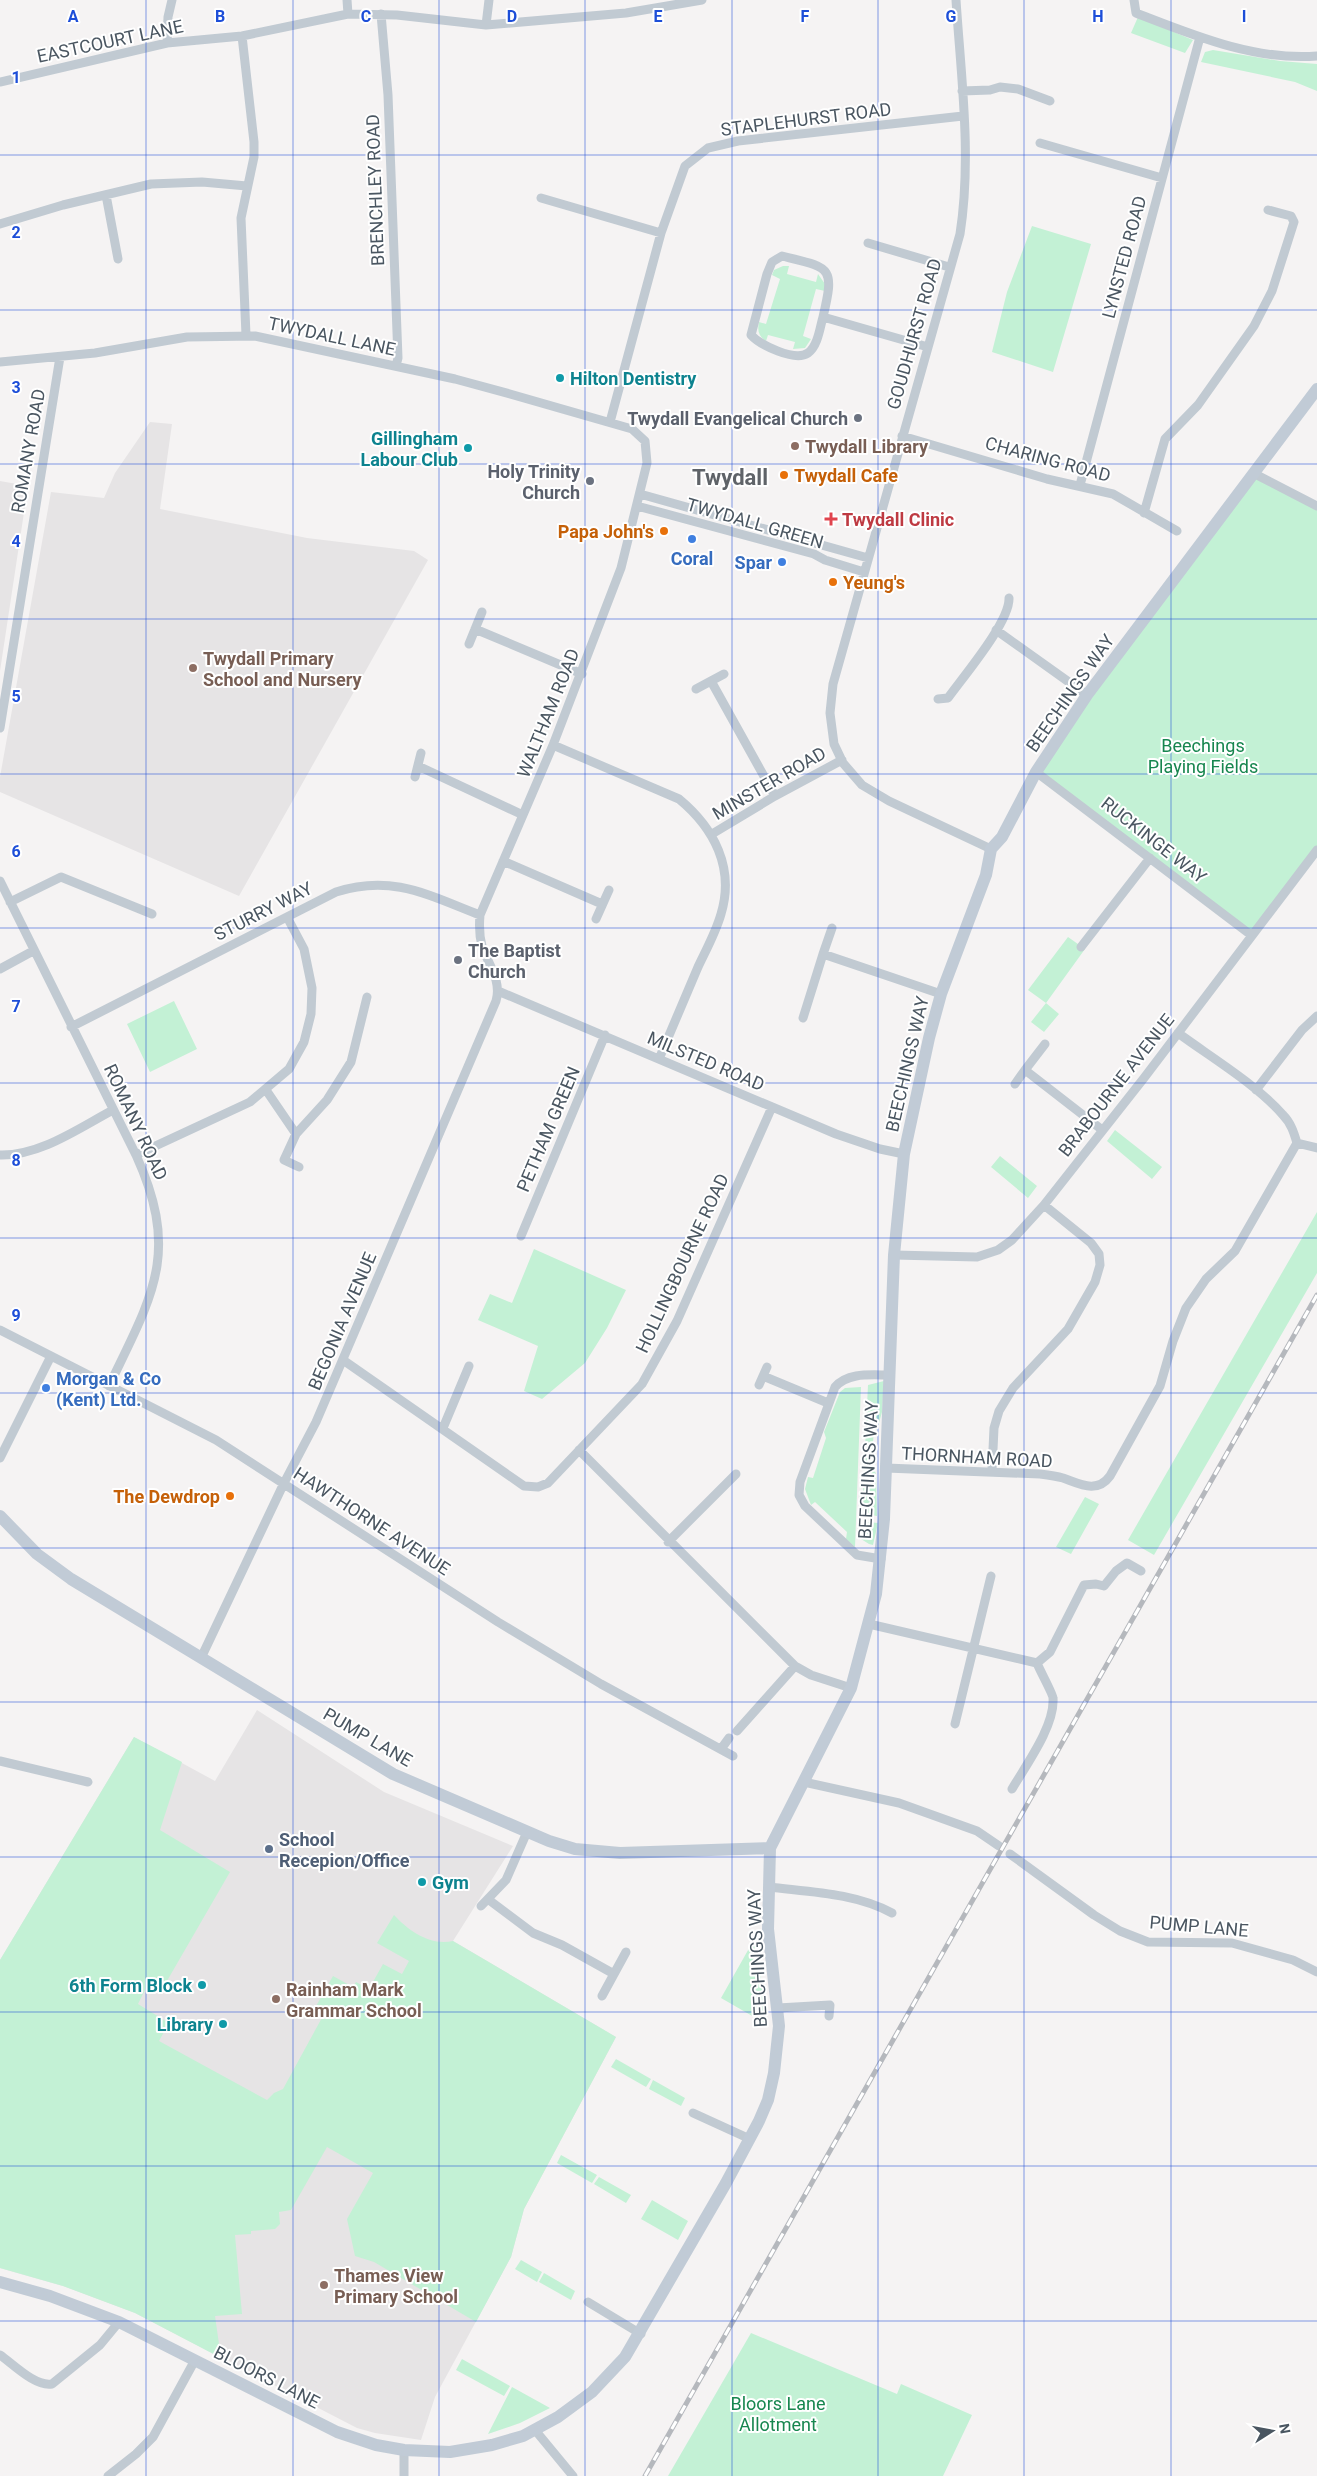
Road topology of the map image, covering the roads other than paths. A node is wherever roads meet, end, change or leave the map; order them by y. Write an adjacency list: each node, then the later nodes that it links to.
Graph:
1 (172, 0): 13 (street)
2 (347, 0): 8 (street)
3 (489, 0): 10 (street)
4 (702, 0): 7 (street, EASTCOURT LANE)
5 (956, 0): 16 (street, GOUDHURST ROAD)
6 (1134, 0): 12 (street)
7 (648, 5): 10 (street, EASTCOURT LANE)
8 (348, 14): 9 (street, EASTCOURT LANE); 11 (street, EASTCOURT LANE)
9 (381, 14): 10 (street, EASTCOURT LANE); 35 (street, BRENCHLEY ROAD)
10 (486, 25)
11 (242, 36): 13 (street, EASTCOURT LANE); 21 (street)
12 (1200, 37): 14 (street); 20 (street, LYNSTED ROAD)
13 (167, 42): 15 (street, EASTCOURT LANE)
14 (1317, 56)
15 (0, 82)
16 (962, 91): 17 (street); 18 (street, GOUDHURST ROAD)
17 (1050, 101)
18 (963, 116): 26 (street, STAPLEHURST ROAD); 29 (street, GOUDHURST ROAD)
19 (1040, 143): 20 (street)
20 (1162, 178): 41 (street, LYNSTED ROAD)
21 (247, 186): 22 (street); 31 (street)
22 (106, 194): 25 (street); 28 (street)
23 (541, 198): 26 (street)
24 (1268, 210): 45 (street)
25 (0, 224)
26 (661, 234): 37 (street, STAPLEHURST ROAD)
27 (868, 243): 29 (street)
28 (118, 259)
29 (949, 266): 32 (street, GOUDHURST ROAD)
30 (823, 317): 30 (street); 32 (street)
31 (246, 335): 33 (street, TWYDALL LANE); 35 (street, TWYDALL LANE)
32 (928, 347): 38 (street, GOUDHURST ROAD)
33 (60, 357): 34 (street, TWYDALL LANE); 60 (street, ROMANY ROAD)
34 (0, 362)
35 (396, 366): 37 (street, TWYDALL LANE)
36 (1317, 389): 40 (street, BEECHINGS WAY)
37 (610, 422): 39 (street, TWYDALL LANE)
38 (902, 436): 41 (street, CHARING ROAD); 47 (street, GOUDHURST ROAD)
39 (645, 441): 42 (street, WALTHAM ROAD)
40 (1253, 472): 44 (street); 58 (street, BEECHINGS WAY)
41 (1080, 485): 45 (street, CHARING ROAD)
42 (640, 494): 43 (street, WALTHAM ROAD); 47 (street, TWYDALL GREEN)
43 (637, 506): 48 (street, TWYDALL GREEN); 54 (street, WALTHAM ROAD)
44 (1317, 506)
45 (1144, 512): 46 (street, CHARING ROAD)
46 (1177, 532)
47 (868, 558): 48 (street, GOUDHURST ROAD)
48 (864, 572): 63 (street, GOUDHURST ROAD)
49 (1009, 598): 52 (street)
50 (482, 612): 51 (street)
51 (475, 629): 53 (street); 54 (street)
52 (996, 630): 58 (street); 59 (street)
53 (469, 644)
54 (582, 674): 61 (street, WALTHAM ROAD)
55 (724, 674): 56 (street)
56 (711, 681): 57 (street); 67 (street)
57 (696, 689)
58 (1087, 695): 65 (street, BEECHINGS WAY)
59 (938, 699)
60 (0, 728)
61 (554, 745): 68 (street, WALTHAM ROAD); 69 (street)
62 (421, 753): 64 (street)
63 (842, 760): 67 (street, MINSTER ROAD); 70 (street, GOUDHURST ROAD)
64 (418, 766): 66 (street); 68 (street)
65 (1036, 772): 70 (street, BEECHINGS WAY); 72 (street, RUCKINGE WAY)
66 (415, 777)
67 (775, 796): 69 (street, MINSTER ROAD)
68 (523, 815): 73 (street, WALTHAM ROAD)
69 (712, 834): 97 (street)
70 (991, 849): 89 (street, BEECHINGS WAY)
71 (1317, 850): 83 (street, BRABOURNE AVENUE)
72 (1150, 858): 83 (street, RUCKINGE WAY); 84 (street)
73 (503, 861): 77 (street); 79 (street, WALTHAM ROAD)
74 (0, 881): 76 (street, ROMANY ROAD)
75 (609, 890): 77 (street)
76 (10, 902): 78 (street); 85 (street, ROMANY ROAD)
77 (602, 904): 81 (street)
78 (152, 914)
79 (480, 915): 80 (street, STURRY WAY); 88 (street, WALTHAM ROAD)
80 (287, 917): 93 (street, STURRY WAY); 100 (street)
81 (596, 919)
82 (832, 928): 86 (street)
83 (1251, 935): 94 (street, BRABOURNE AVENUE)
84 (1081, 947)
85 (33, 951): 87 (street); 93 (street, ROMANY ROAD)
86 (823, 954): 89 (street); 92 (street)
87 (0, 970)
88 (498, 991): 95 (street, MILSTED ROAD); 117 (street, BEGONIA AVENUE)
89 (941, 994): 108 (street, BEECHINGS WAY)
90 (367, 997): 105 (street)
91 (1317, 1016): 101 (street)
92 (803, 1018)
93 (72, 1027): 103 (street, ROMANY ROAD)
94 (1178, 1034): 101 (street); 104 (street, BRABOURNE AVENUE)
95 (605, 1035): 97 (street, MILSTED ROAD); 113 (street, PETHAM GREEN)
96 (1044, 1044): 98 (street)
97 (659, 1059): 102 (street, MILSTED ROAD)
98 (1025, 1070): 99 (street); 104 (street)
99 (1015, 1084)
100 (266, 1090): 105 (street); 110 (street)
101 (1256, 1090): 106 (street)
102 (772, 1107): 108 (street, MILSTED ROAD); 124 (street, HOLLINGBOURNE ROAD)
103 (114, 1110): 109 (street); 110 (street, ROMANY ROAD)
104 (1102, 1129): 112 (street, BRABOURNE AVENUE)
105 (296, 1134): 111 (street)
106 (1297, 1143): 107 (street); 127 (street, THORNHAM ROAD)
107 (1317, 1148)
108 (904, 1154): 114 (street, BEECHINGS WAY)
109 (0, 1155)
110 (136, 1155): 121 (street, ROMANY ROAD)
111 (299, 1167)
112 (1044, 1205): 114 (street, BRABOURNE AVENUE); 127 (street)
113 (521, 1236)
114 (894, 1255): 119 (street, BEECHINGS WAY)
115 (0, 1330): 116 (street, HAWTHORNE AVENUE)
116 (51, 1356): 121 (street, HAWTHORNE AVENUE); 125 (street)
117 (343, 1360): 123 (street, HOLLINGBOURNE ROAD); 129 (street, BEGONIA AVENUE)
118 (468, 1366): 123 (street)
119 (889, 1375): 122 (street); 126 (street, BEECHINGS WAY)
120 (759, 1385): 122 (street)
121 (109, 1386): 129 (street, HAWTHORNE AVENUE)
122 (828, 1403): 132 (street)
123 (443, 1428): 124 (street, HOLLINGBOURNE ROAD)
124 (579, 1450): 131 (street)
125 (0, 1458)
126 (886, 1468): 127 (street, THORNHAM ROAD); 132 (street, BEECHINGS WAY)
127 (992, 1471)
128 (736, 1474): 131 (street)
129 (284, 1483): 137 (street, BEGONIA AVENUE); 144 (street, HAWTHORNE AVENUE)
130 (0, 1516): 137 (street, PUMP LANE)
131 (668, 1542): 139 (street)
132 (881, 1559): 135 (street, BEECHINGS WAY)
133 (1141, 1571): 138 (street)
134 (991, 1576): 136 (street)
135 (869, 1624): 136 (street); 140 (street, BEECHINGS WAY)
136 (973, 1648): 138 (street); 141 (street)
137 (201, 1658): 150 (street, PUMP LANE)
138 (1037, 1663): 149 (street)
139 (795, 1666): 140 (street); 142 (street)
140 (851, 1688): 148 (street, BEECHINGS WAY)
141 (955, 1724)
142 (737, 1730)
143 (729, 1738): 144 (street)
144 (721, 1749): 145 (street, HAWTHORNE AVENUE)
145 (734, 1756)
146 (0, 1761): 147 (street)
147 (88, 1782)
148 (804, 1782): 151 (street); 152 (street, BEECHINGS WAY)
149 (1012, 1789)
150 (527, 1832): 152 (street, PUMP LANE); 155 (street)
151 (999, 1846)
152 (770, 1848): 154 (street, BEECHINGS WAY)
153 (1010, 1854): 159 (street, PUMP LANE)
154 (769, 1887): 157 (street); 162 (street, BEECHINGS WAY)
155 (489, 1900): 156 (street); 160 (street)
156 (481, 1906)
157 (892, 1913)
158 (626, 1952): 160 (street)
159 (1317, 1972)
160 (614, 1974): 161 (street)
161 (602, 1996)
162 (778, 2008): 163 (street); 165 (street, BEECHINGS WAY)
163 (829, 2016)
164 (694, 2113): 165 (street)
165 (750, 2139): 169 (street, BEECHINGS WAY)
166 (0, 2282): 168 (street, BLOORS LANE)
167 (588, 2302): 169 (street)
168 (119, 2322): 170 (street); 171 (street, BLOORS LANE)
169 (641, 2334): 172 (street, BEECHINGS WAY)
170 (0, 2355)
171 (195, 2360): 173 (street, BLOORS LANE); 174 (street)
172 (535, 2430): 173 (street, BEECHINGS WAY); 176 (street)
173 (404, 2450): 175 (street)
174 (108, 2476)
175 (404, 2476)
176 (573, 2476)

